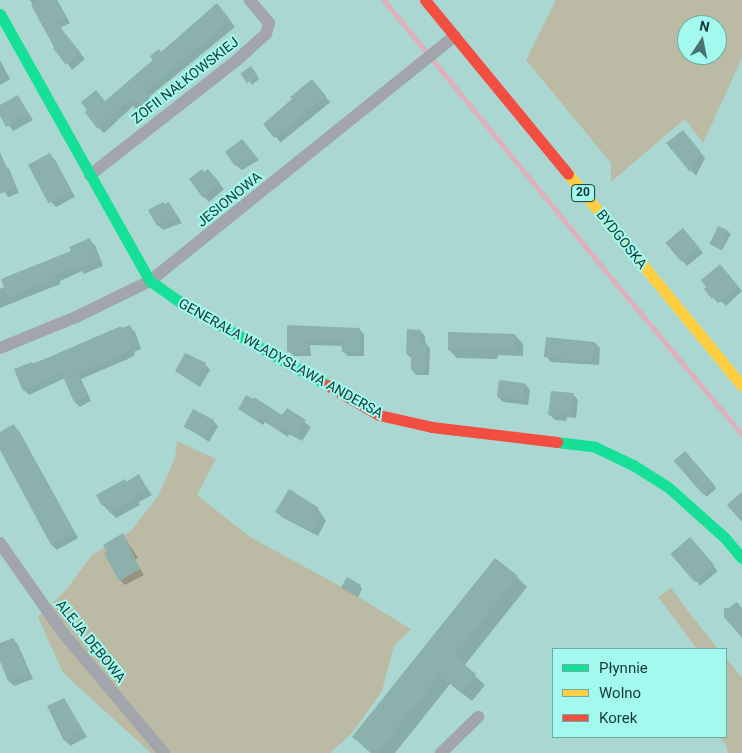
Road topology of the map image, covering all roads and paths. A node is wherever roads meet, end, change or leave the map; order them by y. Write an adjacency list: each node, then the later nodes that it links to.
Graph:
1 (250, 0): 5 (street, ZOFII NAŁKOWSKIEJ)
2 (425, 0): 4 (street, BYDGOSKA / 20)
3 (0, 14): 5 (street, GENERAŁA WŁADYSŁAWA ANDERSA)
4 (454, 36): 6 (street, JESIONOWA); 8 (street, BYDGOSKA / 20)
5 (90, 175): 6 (street, GENERAŁA WŁADYSŁAWA ANDERSA)
6 (150, 281): 7 (street, JESIONOWA); 10 (street, GENERAŁA WŁADYSŁAWA ANDERSA)
7 (0, 348)
8 (742, 386)
9 (0, 543): 12 (street, ALEJA DĘBOWA)
10 (742, 558)
11 (478, 717): 13 (street)
12 (164, 753)
13 (441, 753)

